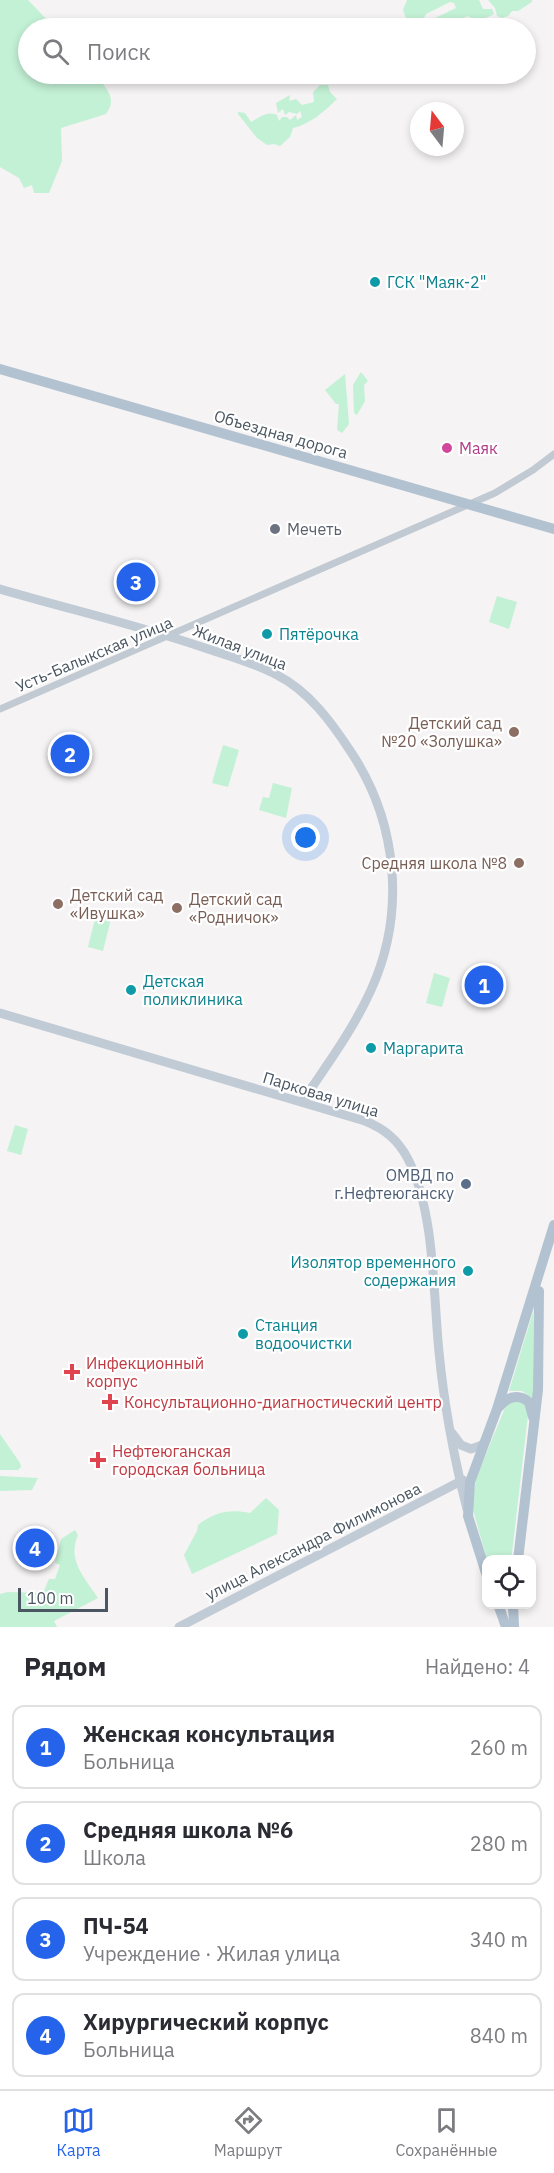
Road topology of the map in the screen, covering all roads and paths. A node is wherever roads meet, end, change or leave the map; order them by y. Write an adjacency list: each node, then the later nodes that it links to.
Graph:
1 (0, 369): 3 (main road, Объездная дорога)
2 (554, 454): 3 (street, Усть-Балыкская улица)
3 (471, 504): 4 (main road, Объездная дорога); 6 (street, Усть-Балыкская улица)
4 (554, 529)
5 (0, 589): 6 (main road, Жилая улица)
6 (169, 636): 7 (street, Усть-Балыкская улица); 9 (main road, Жилая улица)
7 (0, 709)
8 (0, 1013): 9 (main road, Парковая улица)
9 (302, 1102): 14 (main road, Парковая улица)
10 (554, 1225): 11 (main road)
11 (541, 1266): 12 (main road); 13 (main road)
12 (497, 1409): 13 (main road); 15 (main road)
13 (534, 1426): 20 (main road)
14 (451, 1431): 15 (main road); 17 (main road, Парковая улица)
15 (486, 1440): 16 (main road)
16 (475, 1467): 17 (main road, улица Александра Филимонова); 18 (main road)
17 (460, 1482): 18 (main road, Парковая улица); 23 (main road, улица Александра Филимонова)
18 (468, 1516): 19 (main road)
19 (482, 1555)
20 (519, 1555)
21 (499, 1609): 24 (main road)
22 (513, 1609): 25 (main road)
23 (179, 1627)
24 (506, 1627)
25 (514, 1627)

